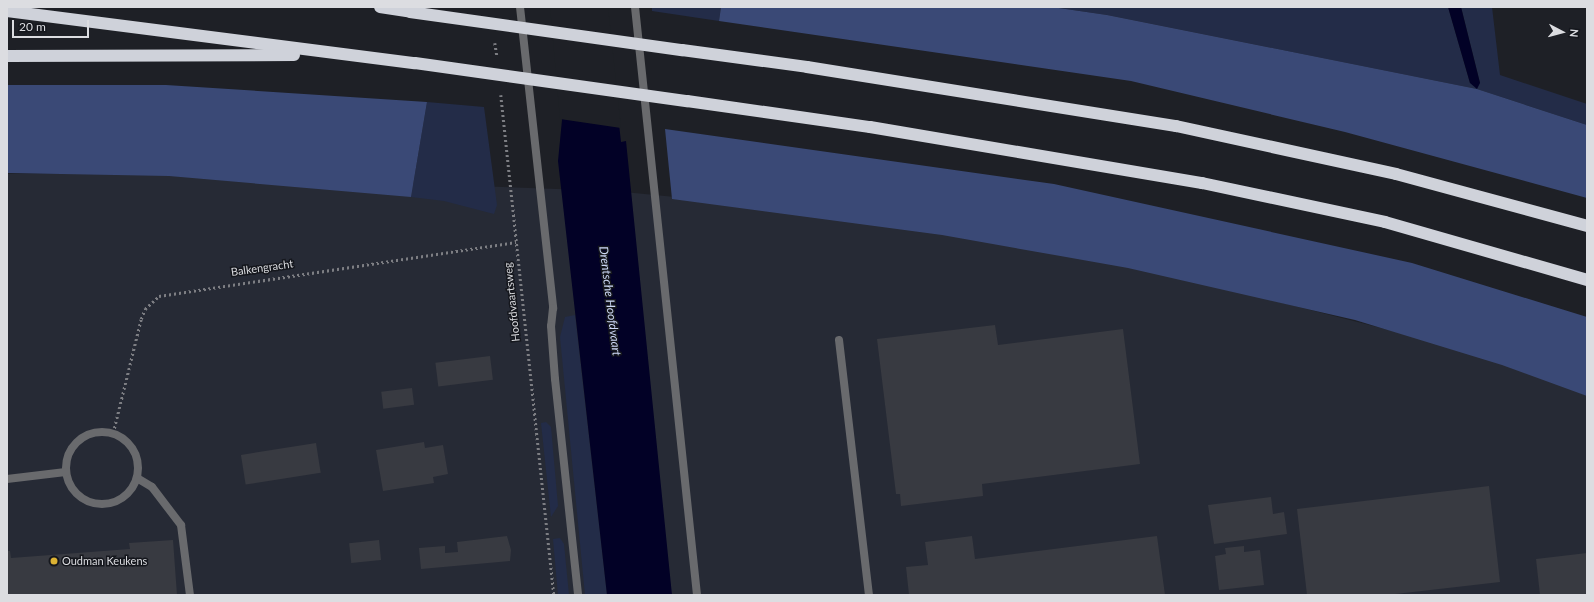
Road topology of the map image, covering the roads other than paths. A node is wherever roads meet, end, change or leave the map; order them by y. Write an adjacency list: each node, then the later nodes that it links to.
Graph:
1 (380, 7): 7 (highway, bridge)
2 (520, 7): 14 (street)
3 (635, 7): 15 (street)
4 (7, 11): 5 (highway)
5 (343, 54): 6 (highway); 8 (highway, bridge)
6 (7, 56)
7 (1587, 226)
8 (1587, 280)
9 (839, 340): 16 (street)
10 (66, 472): 11 (street); 11 (street); 12 (street)
11 (137, 478): 13 (street)
12 (7, 479)
13 (190, 595)
14 (578, 595)
15 (697, 595)
16 (869, 595)

